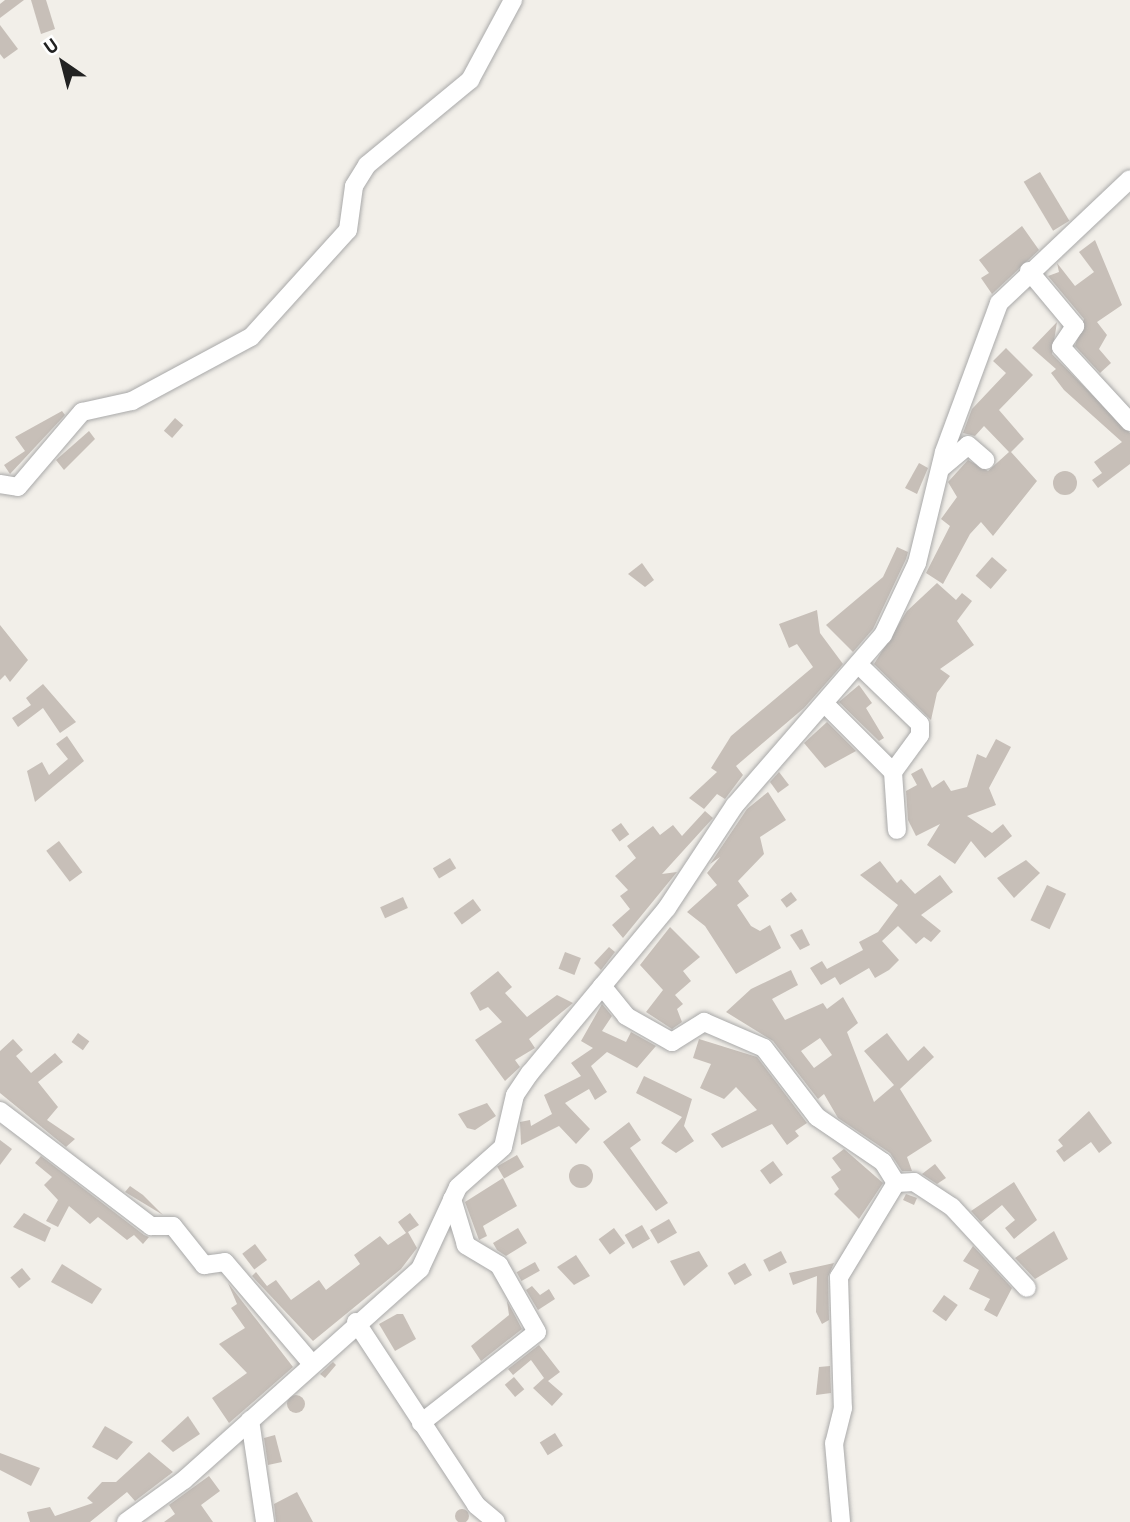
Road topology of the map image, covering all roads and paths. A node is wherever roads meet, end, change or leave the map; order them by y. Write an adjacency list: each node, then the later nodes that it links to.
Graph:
1 (513, 0): 7 (street)
2 (1130, 178): 3 (street)
3 (1029, 271): 4 (street); 6 (street)
4 (1130, 422)
5 (985, 460): 6 (street)
6 (941, 468): 8 (street)
7 (0, 484)
8 (858, 664): 9 (street); 10 (street)
9 (825, 704): 10 (street); 12 (street)
10 (892, 772): 11 (street)
11 (897, 830)
12 (602, 986): 14 (street); 15 (street)
13 (0, 1111): 18 (street)
14 (896, 1184): 16 (street); 24 (street)
15 (452, 1199): 17 (street); 20 (street)
16 (1027, 1288)
17 (356, 1322): 18 (street); 20 (street)
18 (312, 1364): 19 (street)
19 (250, 1420): 21 (street); 22 (street)
20 (421, 1423): 23 (street)
21 (126, 1522)
22 (265, 1522)
23 (496, 1522)
24 (841, 1522)

